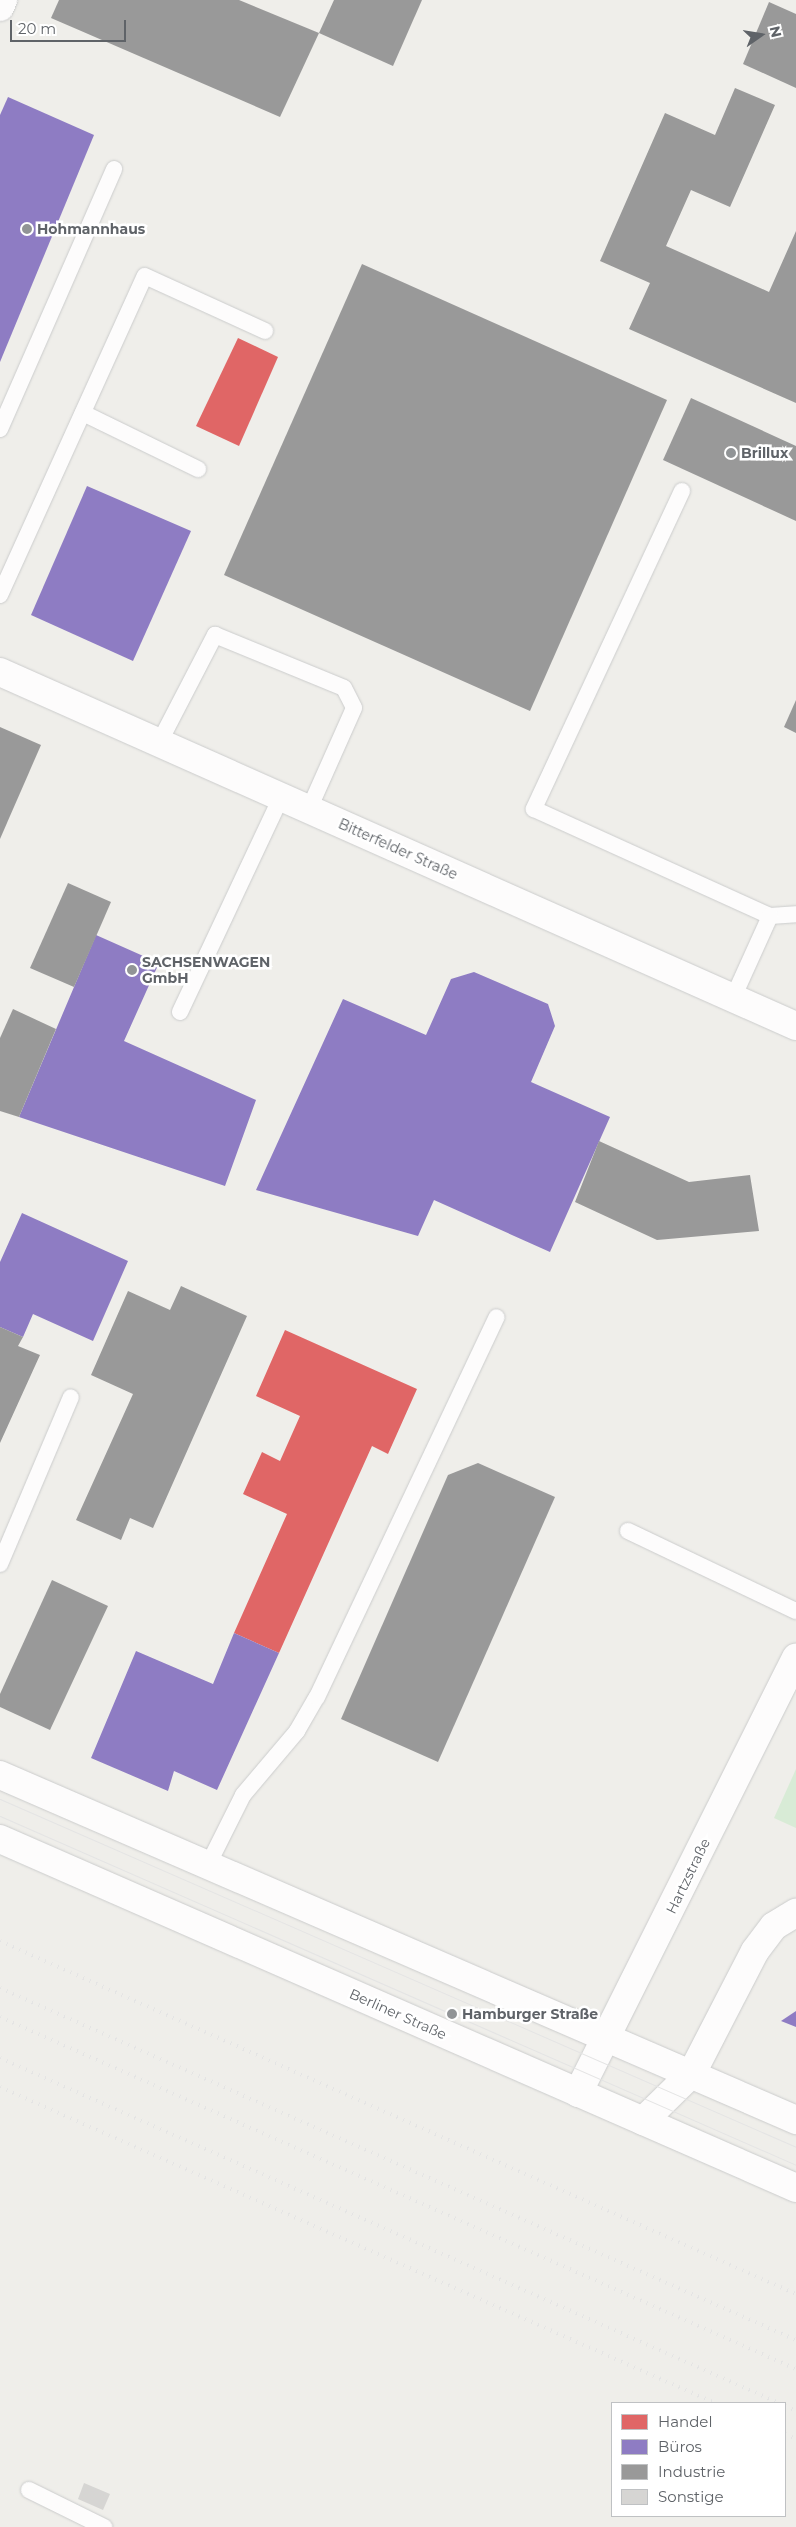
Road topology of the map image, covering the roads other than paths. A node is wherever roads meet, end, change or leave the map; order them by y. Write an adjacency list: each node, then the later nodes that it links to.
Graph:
1 (3, 0): 2 (main road)
2 (0, 7)
3 (114, 169): 6 (lane)
4 (265, 331): 5 (lane)
5 (83, 413): 7 (lane); 9 (lane)
6 (0, 429)
7 (198, 469)
8 (682, 491): 15 (lane)
9 (0, 595)
10 (0, 672): 11 (main road, Bitterfelder Straße)
11 (159, 742): 12 (main road, Bitterfelder Straße); 13 (lane)
12 (281, 797): 13 (main road, Bitterfelder Straße); 17 (lane)
13 (309, 809): 16 (main road, Bitterfelder Straße)
14 (796, 914): 15 (lane)
15 (770, 916): 16 (lane)
16 (734, 998): 18 (main road, Bitterfelder Straße)
17 (180, 1012)
18 (796, 1026)
19 (497, 1317): 27 (lane)
20 (70, 1397): 22 (lane)
21 (628, 1531): 23 (lane)
22 (0, 1564)
23 (796, 1611)
24 (796, 1658): 29 (main road, Hartzstraße)
25 (0, 1775): 27 (main road)
26 (0, 1839): 31 (main road, Berliner Straße)
27 (208, 1865): 29 (main road)
28 (796, 1913): 30 (main road)
29 (607, 2039): 30 (main road); 31 (main road, Hartzstraße)
30 (692, 2073): 32 (main road); 33 (main road)
31 (578, 2093): 33 (main road, Berliner Straße)
32 (796, 2120)
33 (643, 2121): 34 (main road, Berliner Straße)
34 (796, 2188)
35 (29, 2490): 36 (lane)
36 (104, 2527)

